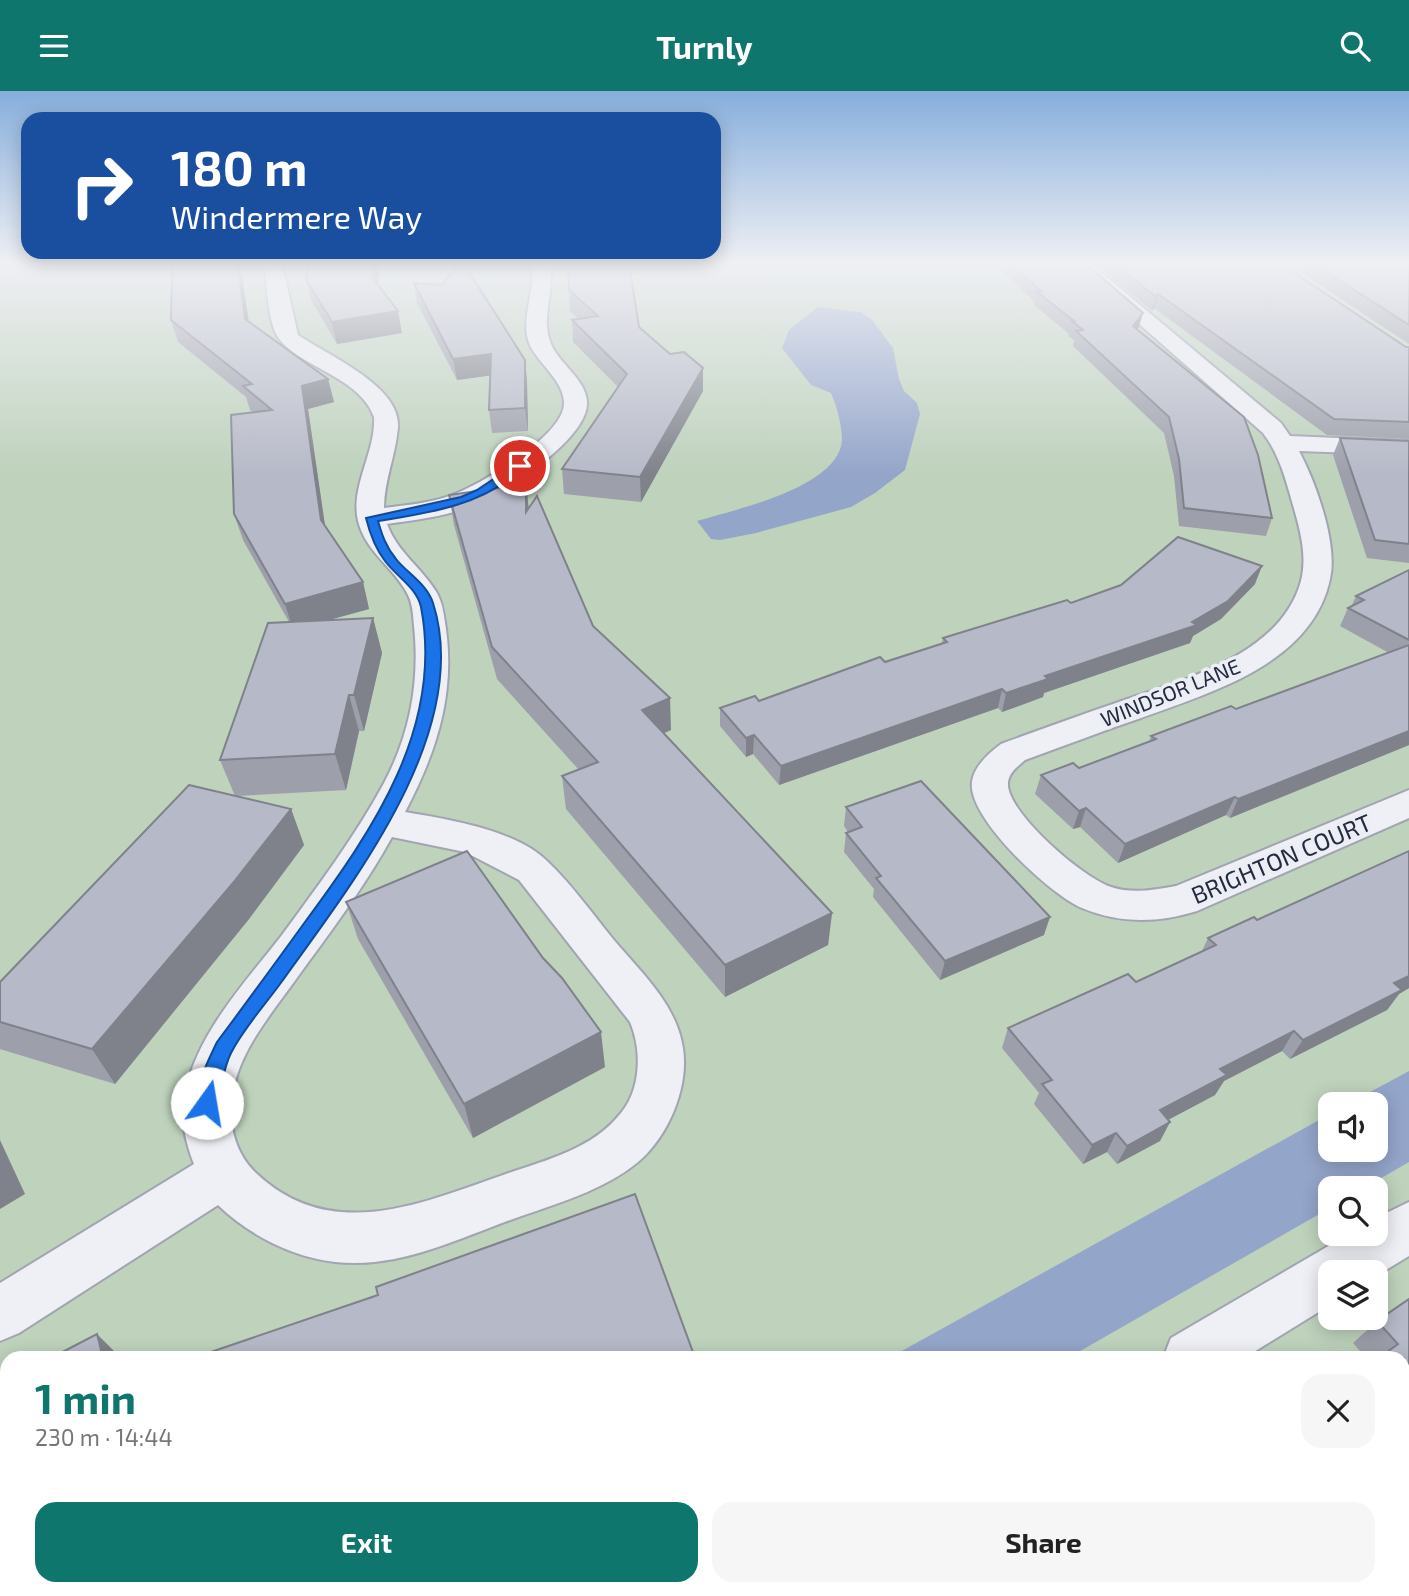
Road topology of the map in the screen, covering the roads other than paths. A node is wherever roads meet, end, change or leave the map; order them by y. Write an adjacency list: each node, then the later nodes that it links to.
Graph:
1 (287, 334): 6 (street)
2 (538, 334): 6 (street)
3 (1162, 334): 4 (street, WINDSOR LANE)
4 (1284, 443): 5 (street); 9 (street, WINDSOR LANE)
5 (1409, 448)
6 (371, 518): 8 (street)
7 (1409, 803): 9 (street, BRIGHTON COURT)
8 (382, 822): 10 (street); 10 (street)
9 (1151, 907)
10 (223, 1174): 14 (street)
11 (1409, 1227): 12 (street)
12 (1355, 1260)
13 (1318, 1282): 15 (street)
14 (0, 1314)
15 (1204, 1351)

